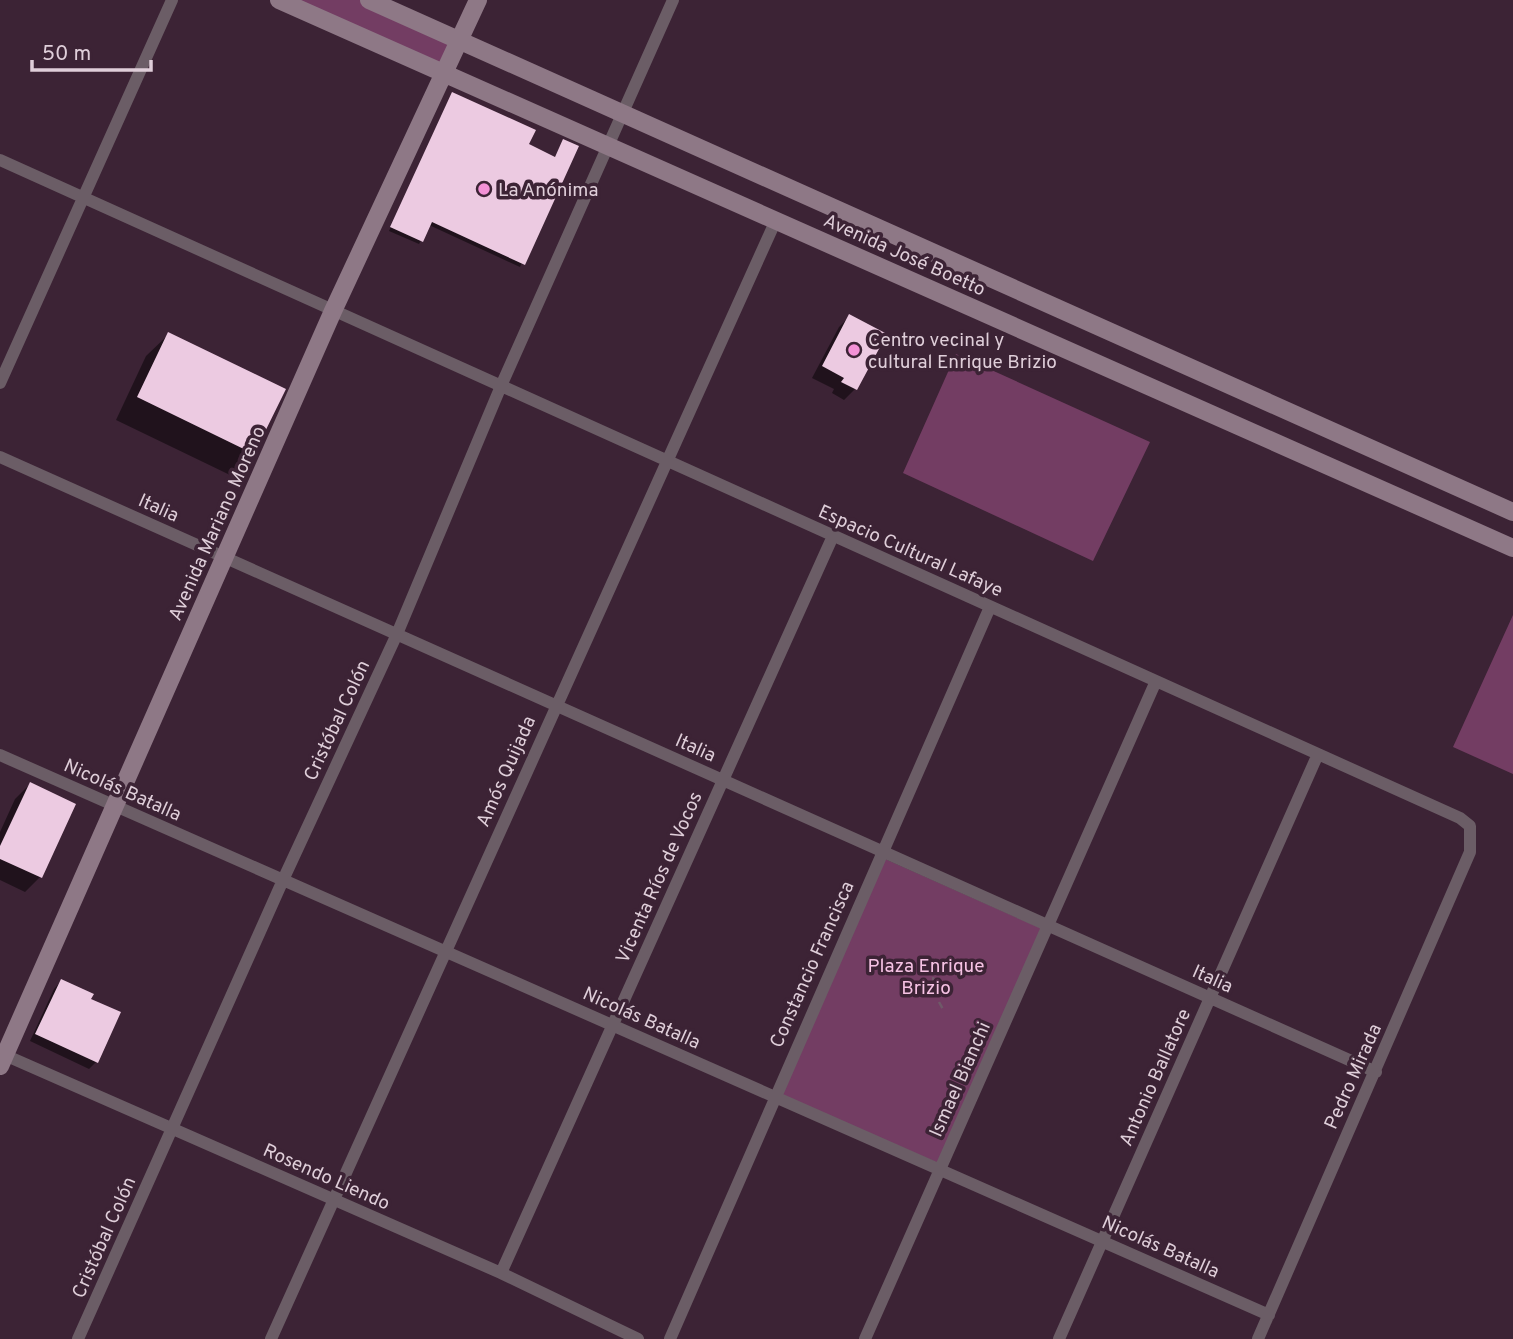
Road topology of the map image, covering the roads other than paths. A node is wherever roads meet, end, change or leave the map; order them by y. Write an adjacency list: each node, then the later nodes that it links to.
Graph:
1 (172, 0): 11 (street)
2 (279, 0): 7 (main road, Avenida José Boetto)
3 (369, 0): 6 (main road, Avenida José Boetto)
4 (478, 0): 6 (main road, Avenida Mariano Moreno)
5 (673, 0): 8 (street, Cristóbal Colón)
6 (459, 40): 7 (main road, Avenida Mariano Moreno); 8 (main road, Avenida José Boetto)
7 (445, 73): 9 (main road, Avenida José Boetto); 13 (main road, Avenida Mariano Moreno)
8 (622, 114): 9 (street, Cristóbal Colón); 18 (main road, Avenida José Boetto)
9 (608, 146): 12 (main road, Avenida José Boetto); 15 (street, Cristóbal Colón)
10 (0, 160): 11 (street, Espacio Cultural Lafaye)
11 (83, 198): 13 (street, Espacio Cultural Lafaye); 14 (street)
12 (776, 220): 17 (street, Amós Quijada); 20 (main road, Avenida José Boetto)
13 (333, 311): 15 (street, Espacio Cultural Lafaye); 21 (main road, Avenida Mariano Moreno)
14 (0, 383)
15 (501, 386): 17 (street, Espacio Cultural Lafaye); 23 (street, Cristóbal Colón)
16 (0, 457): 21 (street, Italia)
17 (668, 462): 19 (street, Espacio Cultural Lafaye); 25 (street, Amós Quijada)
18 (1513, 512)
19 (833, 536): 22 (street, Espacio Cultural Lafaye); 28 (street, Vicenta Ríos de Vocos)
20 (1513, 548)
21 (223, 557): 23 (street, Italia); 29 (main road, Avenida Mariano Moreno)
22 (990, 607): 24 (street, Espacio Cultural Lafaye); 31 (street, Constancio Francisca)
23 (397, 634): 25 (street, Italia); 32 (street, Cristóbal Colón)
24 (1156, 681): 26 (street, Espacio Cultural Lafaye); 33 (street, Ismael Bianchi)
25 (556, 705): 28 (street, Italia); 34 (street, Amós Quijada)
26 (1318, 754): 30 (street, Espacio Cultural Lafaye); 35 (street, Antonio Ballatore)
27 (0, 755): 29 (street, Nicolás Batalla)
28 (723, 780): 31 (street, Italia); 36 (street, Vicenta Ríos de Vocos)
29 (116, 807): 32 (street, Nicolás Batalla); 37 (main road, Avenida Mariano Moreno)
30 (1471, 826): 38 (street, Pedro Mirada)
31 (881, 852): 33 (street, Italia); 39 (street, Constancio Francisca)
32 (283, 880): 34 (street, Nicolás Batalla); 40 (street, Cristóbal Colón)
33 (1048, 925): 35 (street, Italia); 41 (street, Ismael Bianchi)
34 (446, 952): 36 (street, Nicolás Batalla); 42 (street, Amós Quijada)
35 (1210, 998): 38 (street, Italia); 43 (street, Antonio Ballatore)
36 (613, 1024): 39 (street, Nicolás Batalla); 44 (street, Vicenta Ríos de Vocos)
37 (2, 1058): 40 (street, Rosendo Liendo)
38 (1376, 1072): 45 (street, Pedro Mirada)
39 (773, 1097): 41 (street, Nicolás Batalla); 49 (street, Constancio Francisca)
40 (172, 1130): 42 (street, Rosendo Liendo); 46 (street, Cristóbal Colón)
41 (940, 1169): 43 (street, Nicolás Batalla); 50 (street, Ismael Bianchi)
42 (335, 1201): 44 (street, Rosendo Liendo); 47 (street, Amós Quijada)
43 (1102, 1241): 45 (street, Nicolás Batalla); 51 (street, Antonio Ballatore)
44 (501, 1273): 48 (street, Rosendo Liendo)
45 (1269, 1315): 52 (street, Pedro Mirada)
46 (78, 1339)
47 (271, 1339)
48 (638, 1339)
49 (670, 1339)
50 (865, 1339)
51 (1059, 1339)
52 (1258, 1339)

